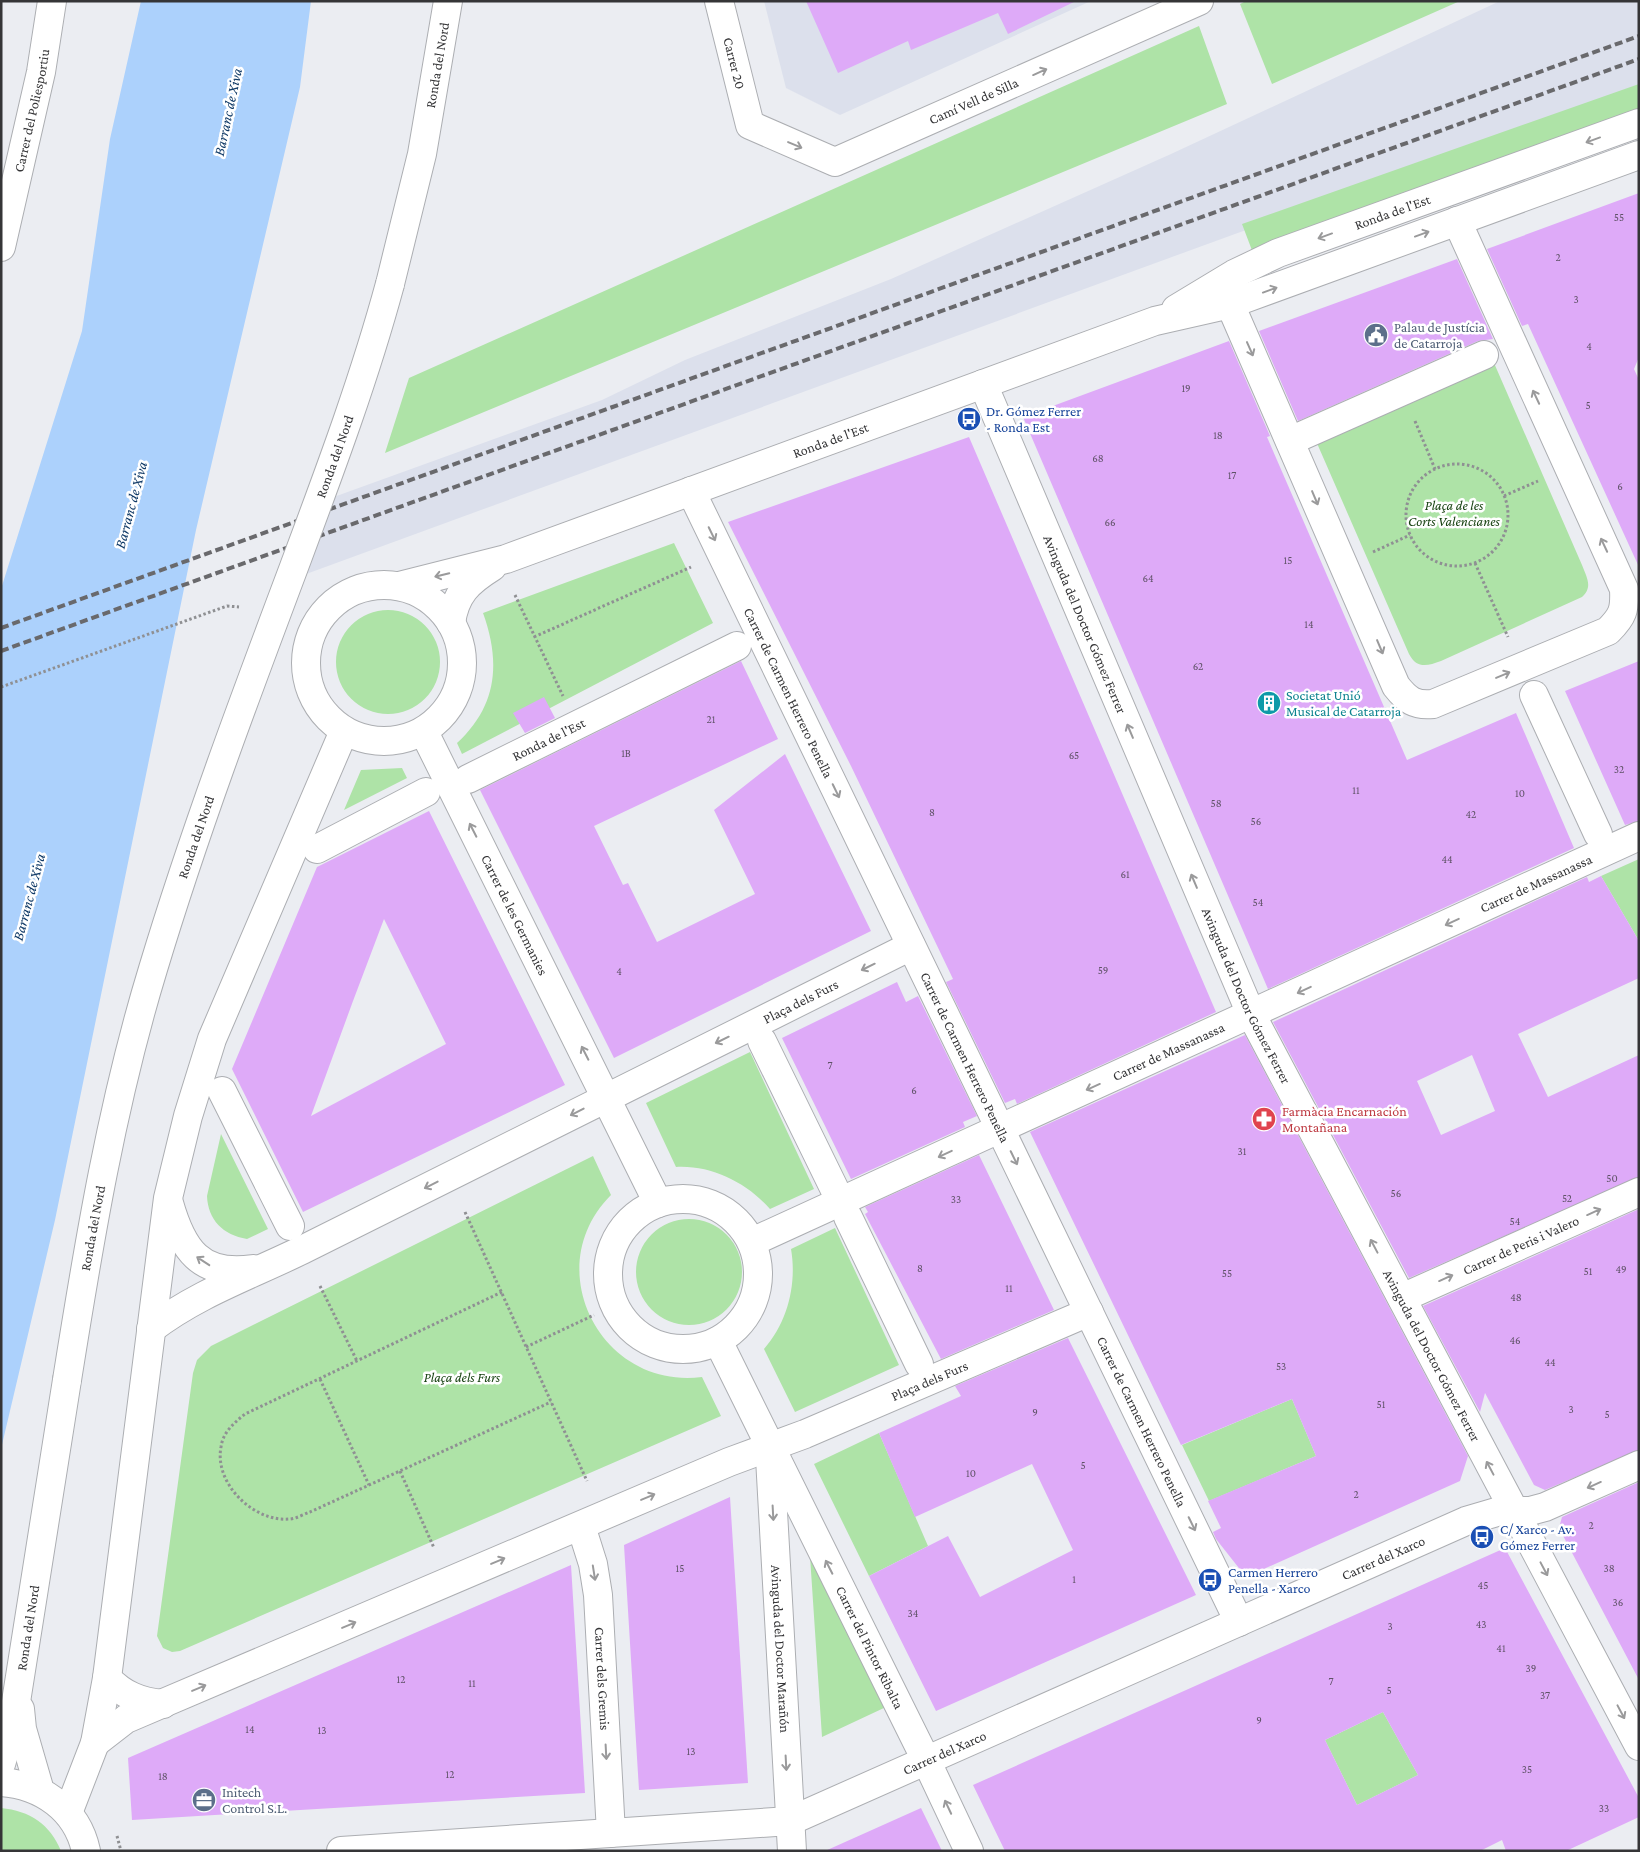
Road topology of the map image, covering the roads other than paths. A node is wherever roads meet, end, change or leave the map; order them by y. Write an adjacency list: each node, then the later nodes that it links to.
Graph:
1 (52, 1): 10 (street, Carrer del Poliesportiu)
2 (448, 1): 54 (street, Ronda del Nord, bridge)
3 (719, 1): 7 (street, Carrer 20)
4 (1199, 1): 5 (street, Camí Vell de Silla)
5 (1149, 12): 7 (street, Camí Vell de Silla, one-way to 5)
6 (1639, 123): 12 (street, Ronda de l'Est, one-way to 12)
7 (750, 125)
8 (1639, 155): 9 (street, Ronda de l'Est)
9 (1457, 221): 11 (street, Ronda de l'Est, one-way to 9); 15 (street, one-way to 9)
10 (1, 247)
11 (1230, 304): 12 (street, Ronda de l'Est); 15 (street, one-way to 15)
12 (1155, 321): 14 (street, Ronda de l'Est)
13 (1484, 355): 15 (street)
14 (984, 384): 16 (street, Ronda de l'Est); 30 (street, Avinguda del Doctor Gómez Ferrer, one-way to 14)
15 (1290, 441)
16 (691, 490): 17 (street, Ronda de l'Est); 29 (street, Carrer de Carmen Herrero Penella, one-way to 29)
17 (506, 559): 18 (street, Ronda de l'Est, one-way to 18); 19 (street, Ronda de l'Est)
18 (399, 586): 19 (street); 22 (street)
19 (451, 623): 23 (street)
20 (737, 646): 24 (street, Ronda de l'Est)
21 (1534, 695): 26 (street)
22 (344, 732): 23 (street); 37 (street)
23 (424, 732): 33 (street, Carrer de les Germanies, one-way to 23)
24 (468, 779)
25 (426, 792): 28 (street)
26 (1598, 834)
27 (1639, 836): 30 (street, Carrer de Massanassa, one-way to 30)
28 (317, 849)
29 (911, 946): 33 (street, Plaça dels Furs, one-way to 33); 34 (street, Carrer de Carmen Herrero Penella)
30 (1251, 1014): 34 (street, Carrer de Massanassa, one-way to 34); 43 (street, Avinguda del Doctor Gómez Ferrer, one-way to 30)
31 (762, 1041): 35 (street, Plaça dels Furs)
32 (222, 1091): 40 (street)
33 (607, 1097): 38 (street); 42 (street, Plaça dels Furs, one-way to 42)
34 (1000, 1129): 41 (street, Carrer de Massanassa, one-way to 41); 44 (street, Carrer de Carmen Herrero Penella, one-way to 44)
35 (834, 1188)
36 (1639, 1192): 43 (street, Carrer de Peris i Valero, one-way to 36)
37 (168, 1198): 42 (street, Plaça dels Furs, one-way to 37); 45 (street)
38 (658, 1202): 41 (street); 46 (street)
39 (848, 1217): 47 (street, Plaça dels Furs)
40 (290, 1226)
41 (752, 1242): 46 (street)
42 (267, 1267): 45 (street, Plaça dels Furs)
43 (1402, 1298): 50 (street, Avinguda del Doctor Gómez Ferrer, one-way to 43)
44 (1088, 1312): 48 (street, Plaça dels Furs); 52 (street, Carrer de Carmen Herrero Penella, one-way to 52)
45 (151, 1329): 53 (street)
46 (718, 1341): 48 (street)
47 (919, 1364)
48 (770, 1447): 51 (street, Plaça dels Furs, one-way to 48); 58 (street, Carrer del Pintor Ribalta, one-way to 48); 63 (street, Avinguda del Doctor Marañón, one-way to 63)
49 (1639, 1465): 50 (street, Carrer del Xarco, one-way to 50)
50 (1513, 1510): 52 (street, Carrer del Xarco); 57 (street, Avinguda del Doctor Gómez Ferrer, one-way to 57)
51 (581, 1526): 55 (street, Plaça dels Furs, one-way to 51); 64 (street, Carrer dels Gremis, one-way to 64)
52 (1239, 1622): 58 (street, Carrer del Xarco)
53 (107, 1678): 55 (street); 56 (street)
54 (17, 1693): 59 (street, Ronda del Nord); 61 (street, Ronda del Nord)
55 (163, 1704): 56 (street, Plaça dels Furs)
56 (95, 1743): 62 (street)
57 (1639, 1746)
58 (927, 1762): 63 (street, Carrer del Xarco); 69 (street, Carrer del Pintor Ribalta, one-way to 58)
59 (1, 1764)
60 (1, 1782): 61 (street)
61 (40, 1791): 62 (street)
62 (68, 1813): 66 (street)
63 (790, 1821): 64 (street, Carrer del Xarco); 68 (street, Avinguda del Doctor Marañón)
64 (611, 1834): 65 (street, Carrer del Xarco)
65 (391, 1849): 67 (street, Carrer del Xarco)
66 (86, 1851)
67 (341, 1851)
68 (792, 1851)
69 (969, 1851)

